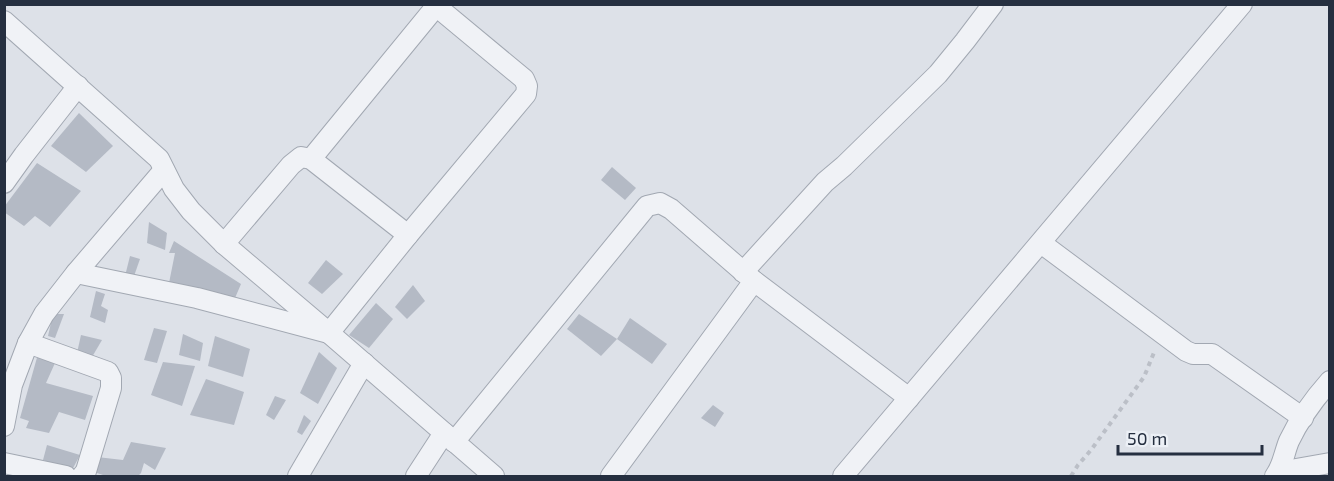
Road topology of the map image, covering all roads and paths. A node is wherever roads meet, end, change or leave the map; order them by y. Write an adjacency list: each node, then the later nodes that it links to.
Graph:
1 (993, 4): 13 (street)
2 (437, 5): 6 (street); 9 (street)
3 (1235, 7): 10 (street)
4 (4, 21): 5 (street)
5 (78, 86): 7 (street); 8 (street)
6 (311, 159): 9 (street); 11 (street)
7 (164, 170): 11 (street); 12 (street)
8 (4, 183)
9 (408, 235): 14 (street)
10 (1041, 243): 15 (street); 19 (street)
11 (224, 244): 14 (street)
12 (76, 273): 14 (street); 16 (street)
13 (749, 277): 19 (street); 22 (street); 31 (street)
14 (329, 333): 17 (street)
15 (1161, 333): 20 (street); 33 (path)
16 (28, 343): 21 (street); 27 (street)
17 (364, 363): 22 (street); 28 (street)
18 (1329, 381): 20 (street)
19 (909, 398): 32 (street)
20 (1302, 418): 25 (street)
21 (4, 426)
22 (449, 438): 29 (street); 30 (street)
23 (4, 463): 26 (street)
24 (1329, 463): 25 (street)
25 (1277, 474)
26 (66, 477)
27 (82, 477)
28 (298, 477)
29 (416, 477)
30 (494, 477)
31 (611, 477)
32 (843, 477)
33 (1071, 477)

